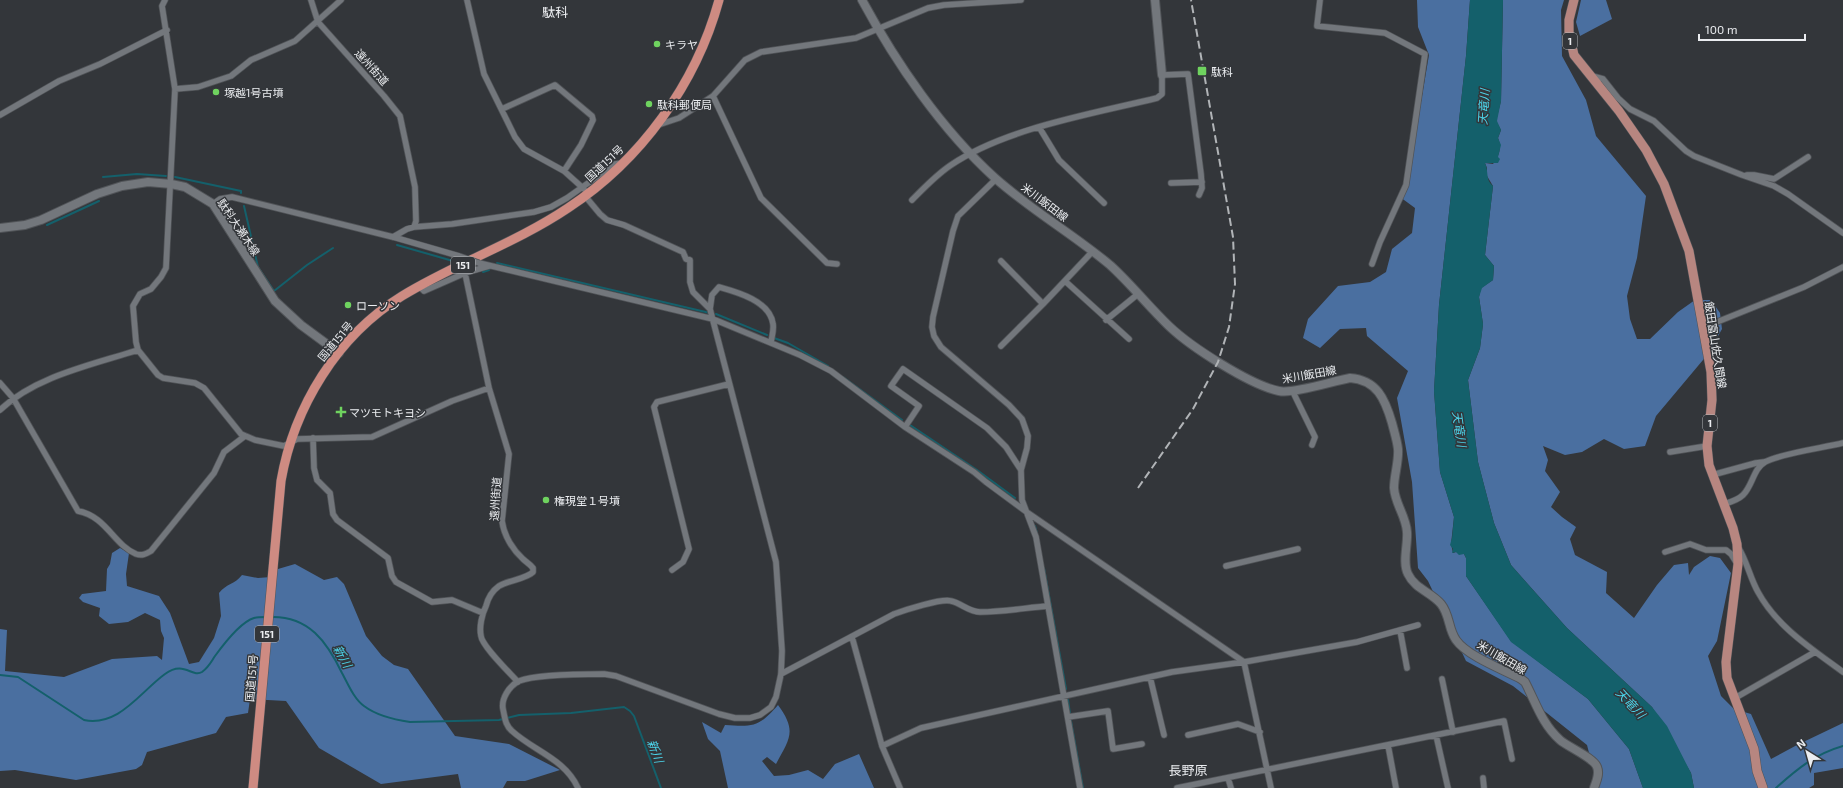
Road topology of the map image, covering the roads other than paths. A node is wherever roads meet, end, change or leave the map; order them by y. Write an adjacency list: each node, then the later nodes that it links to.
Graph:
1 (165, 0): 14 (street)
2 (311, 0): 12 (street, 遠州街道)
3 (342, 0): 12 (street)
4 (467, 0): 19 (street)
5 (719, 0): 21 (highway, 国道151号 / 151)
6 (862, 0): 13 (main road, 米川飯田線)
7 (1021, 0): 11 (street)
8 (1155, 0): 15 (main road)
9 (1320, 0): 43 (street)
10 (1574, 0): 16 (main road, 飯田富山佐久間線 / 1)
11 (944, 3): 13 (street)
12 (318, 22): 17 (street); 36 (street, 遠州街道)
13 (878, 28): 18 (street); 23 (main road, 米川飯田線)
14 (167, 30): 17 (street); 20 (street)
15 (1162, 75): 22 (street); 28 (street)
16 (1590, 76): 26 (street); 54 (main road, 飯田富山佐久間線 / 1)
17 (175, 89): 30 (street)
18 (713, 96): 21 (street); 42 (street)
19 (502, 109): 25 (street); 25 (street)
20 (0, 115)
21 (658, 125): 31 (highway, 国道151号 / 151)
22 (1039, 128): 23 (street); 34 (street)
23 (970, 153): 27 (main road, 米川飯田線); 33 (street)
24 (1808, 158): 26 (street)
25 (564, 171): 31 (street)
26 (1742, 176): 38 (street)
27 (996, 178): 40 (main road, 米川飯田線); 75 (street)
28 (1202, 182): 29 (street); 32 (street)
29 (1171, 183)
30 (171, 184): 35 (main road, 駄科大瀬木線); 37 (main road, 駄科大瀬木線); 58 (street)
31 (585, 193): 36 (street); 48 (highway, 国道151号 / 151); 51 (street)
32 (1199, 195)
33 (912, 200)
34 (1104, 203)
35 (213, 204): 39 (street); 59 (main road, 駄科大瀬木線)
36 (414, 227): 39 (street)
37 (0, 228)
38 (1843, 234)
39 (393, 237): 44 (street, bridge)
40 (1092, 252): 47 (street); 49 (main road, 米川飯田線)
41 (1002, 261): 50 (street)
42 (837, 264)
43 (1372, 264)
44 (489, 266): 46 (street); 52 (street)
45 (1843, 267): 54 (street)
46 (465, 273): 48 (street); 62 (street, 遠州街道)
47 (1065, 281): 50 (street); 53 (street)
48 (419, 286): 59 (highway, 国道151号 / 151)
49 (1138, 294): 53 (street); 63 (main road, 米川飯田線)
50 (1043, 304): 57 (street)
51 (710, 309): 52 (street); 56 (street)
52 (713, 319): 56 (street); 61 (street)
53 (1106, 320): 55 (street)
54 (1702, 328): 72 (main road, 飯田富山佐久間線 / 1)
55 (1129, 339)
56 (771, 342): 66 (street)
57 (1001, 346)
58 (138, 350): 64 (street); 67 (street)
59 (339, 353): 69 (highway, 国道151号 / 151)
60 (0, 383): 64 (street)
61 (730, 384): 84 (street); 94 (street)
62 (489, 388): 68 (street); 86 (street, 遠州街道)
63 (1292, 390): 71 (street); 123 (main road, 米川飯田線)
64 (13, 398): 65 (street); 67 (street)
65 (0, 410)
66 (905, 427): 75 (street); 78 (street)
67 (244, 436): 69 (street)
68 (313, 438): 69 (street); 86 (street)
69 (289, 443): 113 (highway, 国道151号 / 151)
70 (1843, 443): 74 (street)
71 (1312, 445)
72 (1707, 446): 73 (street); 76 (main road, 飯田富山佐久間線 / 1)
73 (1670, 452)
74 (1764, 462): 76 (street); 77 (street)
75 (1021, 470): 78 (street)
76 (1712, 475): 77 (main road, 飯田富山佐久間線 / 1)
77 (1724, 504): 79 (main road, 飯田富山佐久間線 / 1)
78 (1028, 512): 85 (street); 91 (street)
79 (1737, 544): 82 (main road, 飯田富山佐久間線 / 1); 90 (street)
80 (1298, 549): 83 (street)
81 (1665, 552): 82 (street)
82 (1738, 564): 99 (main road, 飯田富山佐久間線 / 1)
83 (1226, 566)
84 (672, 570)
85 (1047, 606): 89 (street); 98 (street)
86 (483, 613): 97 (street, 遠州街道)
87 (1418, 625): 88 (street)
88 (1400, 630): 91 (street); 92 (street)
89 (852, 636): 94 (street); 108 (street)
90 (1816, 652): 93 (street); 99 (street)
91 (1244, 662): 95 (street); 101 (street)
92 (1407, 668)
93 (1843, 672)
94 (781, 674): 97 (street)
95 (1150, 677): 98 (street); 104 (street)
96 (1442, 679): 102 (street)
97 (518, 682): 114 (street)
98 (1064, 696): 100 (street); 108 (street)
99 (1736, 698): 124 (main road, 飯田富山佐久間線 / 1)
100 (1068, 717): 106 (street); 116 (street)
101 (1260, 732): 103 (street); 110 (street)
102 (1453, 732): 105 (street); 109 (street)
103 (1188, 734)
104 (1164, 735)
105 (1436, 735): 107 (street); 121 (street)
106 (1142, 744)
107 (1388, 745): 110 (street); 120 (street)
108 (882, 746): 115 (street)
109 (1512, 759)
110 (1268, 770): 111 (street); 119 (street)
111 (1228, 778): 117 (street); 118 (street)
112 (1483, 778): 122 (street)
113 (253, 788)
114 (578, 788)
115 (900, 788)
116 (1080, 788)
117 (1177, 788)
118 (1231, 788)
119 (1271, 788)
120 (1396, 788)
121 (1448, 788)
122 (1484, 788)
123 (1594, 788)
124 (1763, 788)

